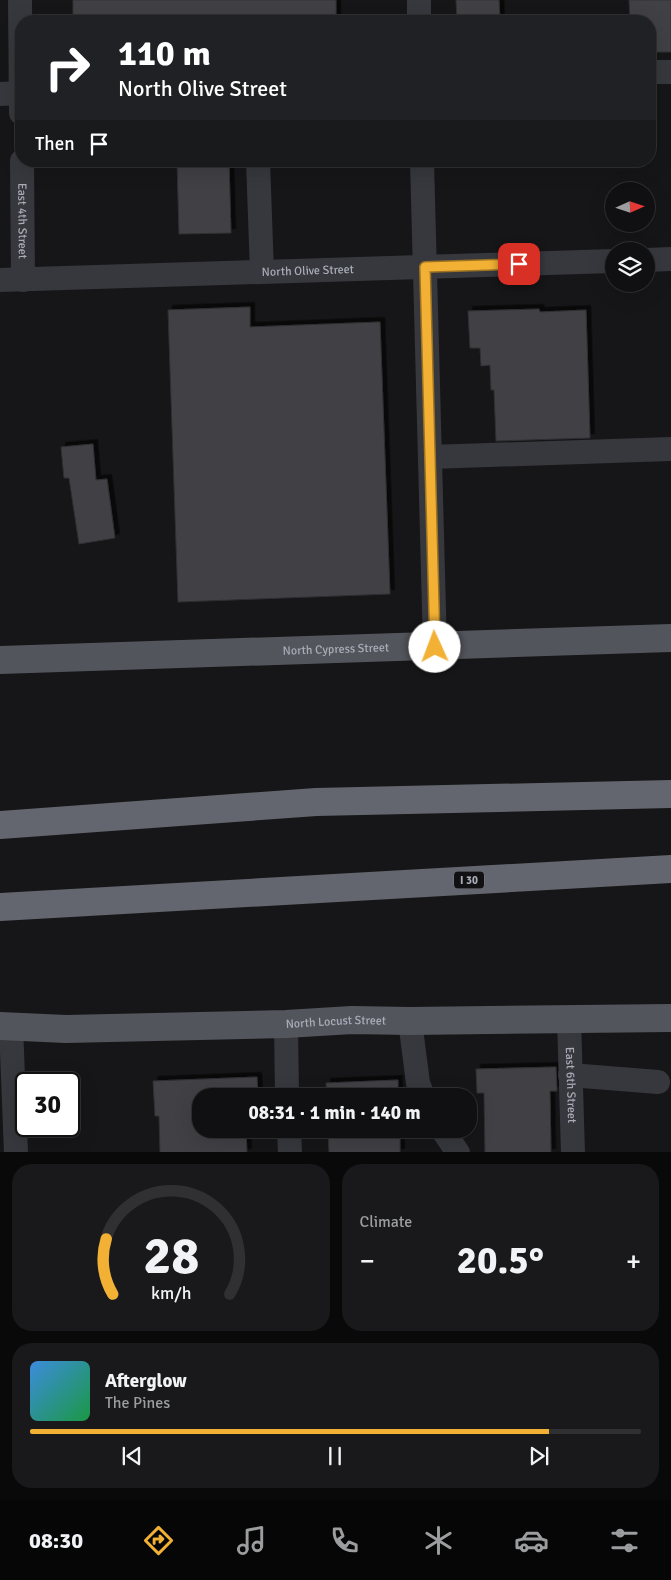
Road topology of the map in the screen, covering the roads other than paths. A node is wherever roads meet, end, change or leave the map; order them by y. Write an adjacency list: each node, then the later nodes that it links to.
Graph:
1 (20, 0): 3 (street)
2 (419, 0): 4 (street)
3 (20, 15)
4 (419, 15)
5 (656, 72): 6 (street)
6 (671, 72)
7 (15, 93): 8 (street)
8 (0, 94)
9 (21, 167): 17 (street, East 4th Street)
10 (258, 167): 16 (street)
11 (422, 167): 15 (street)
12 (671, 259): 13 (street)
13 (655, 260)
14 (605, 261): 15 (street, North Olive Street)
15 (425, 267): 16 (street, North Olive Street); 19 (street)
16 (262, 272): 17 (street, North Olive Street)
17 (11, 280)
18 (671, 449): 19 (street)
19 (430, 457): 21 (street)
20 (671, 638): 21 (main road, North Cypress Street)
21 (435, 647): 22 (main road, North Cypress Street)
22 (0, 660)
23 (671, 794): 24 (highway)
24 (0, 825)
25 (671, 869): 26 (highway, I 30)
26 (0, 907)
27 (671, 1018): 28 (main road, North Locust Street)
28 (569, 1019): 29 (main road, North Locust Street); 32 (street, East 6th Street)
29 (410, 1021): 30 (main road, North Locust Street); 35 (street)
30 (286, 1024): 31 (main road, North Locust Street); 34 (street)
31 (5, 1026): 38 (street)
32 (570, 1075): 33 (street); 41 (street, East 6th Street)
33 (658, 1082)
34 (287, 1088)
35 (420, 1088)
36 (289, 1138): 39 (street)
37 (448, 1138): 40 (street)
38 (16, 1152)
39 (290, 1152)
40 (458, 1152)
41 (573, 1152)

